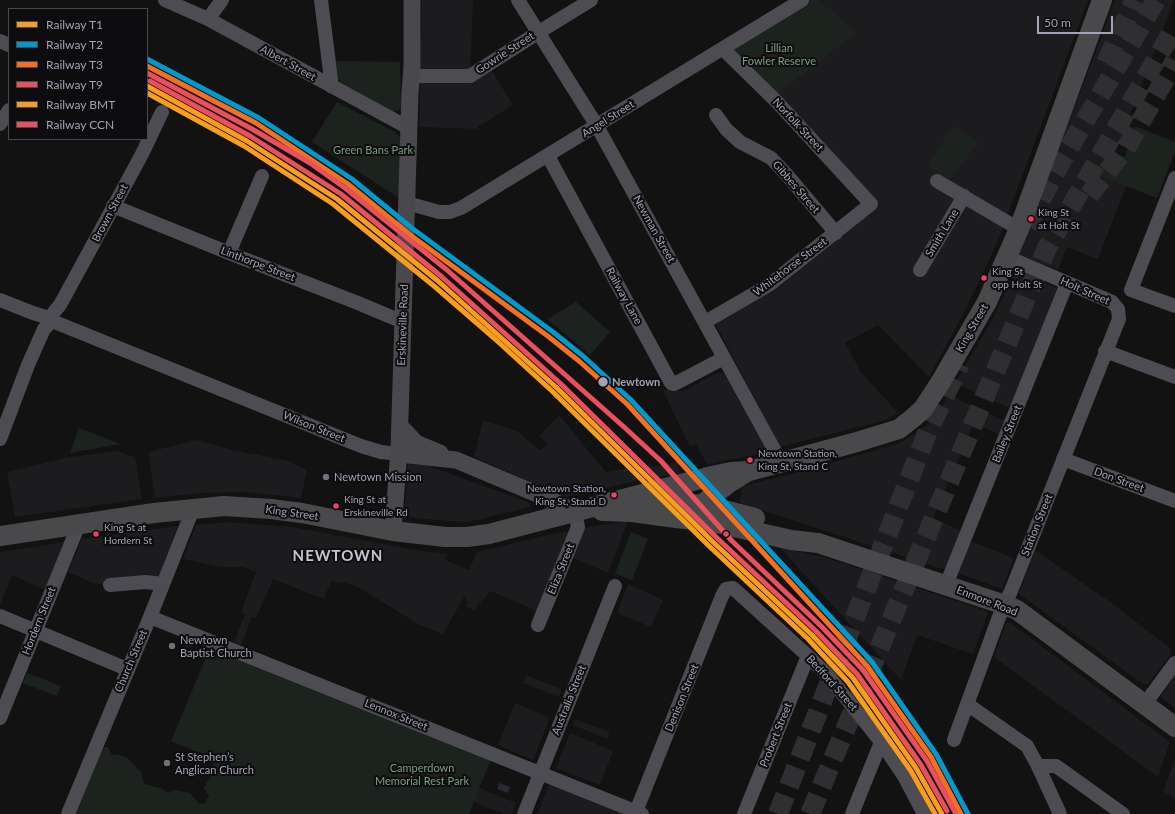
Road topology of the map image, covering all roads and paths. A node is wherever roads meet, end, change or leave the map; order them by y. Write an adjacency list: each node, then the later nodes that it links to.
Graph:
1 (165, 0): 9 (street, Albert Street)
2 (222, 0): 9 (street)
3 (320, 0): 13 (street)
4 (412, 0): 12 (main road, Erskineville Road)
5 (518, 0): 10 (street, Newman Street)
6 (591, 0): 10 (street, Gowrie Street)
7 (802, 0): 11 (street, Angel Street)
8 (1102, 0): 28 (highway, King Street)
9 (208, 19): 13 (street, Albert Street)
10 (539, 32): 12 (street, Gowrie Street); 18 (street, Newman Street)
11 (723, 49): 18 (street, Angel Street); 25 (street, Norfolk Street)
12 (411, 76): 19 (main road, Erskineville Road)
13 (332, 87): 19 (street, Albert Street)
14 (8, 112): 17 (street)
15 (162, 112): 26 (street, Brown Street)
16 (716, 115): 29 (street, Gibbes Street)
17 (0, 124)
18 (597, 126): 20 (street, Angel Street); 39 (street, Newman Street)
19 (409, 128): 27 (main road, Erskineville Road)
20 (548, 156): 27 (street, Angel Street); 41 (street, Railway Lane)
21 (262, 176): 30 (street)
22 (1175, 178): 35 (street)
23 (938, 181): 24 (street)
24 (964, 196): 28 (street); 32 (street, Smith Lane)
25 (871, 204): 29 (street, Whitehorse Street)
26 (113, 206): 30 (street, Linthorpe Street); 37 (street, Brown Street)
27 (407, 207): 38 (main road, Erskineville Road)
28 (1019, 229): 31 (highway, King Street)
29 (836, 233): 39 (street, Whitehorse Street)
30 (229, 253): 38 (street, Linthorpe Street)
31 (1007, 257): 33 (street, Holt Street); 48 (highway, King Street)
32 (920, 270)
33 (1066, 283): 36 (street, Holt Street); 62 (street, Bailey Street)
34 (0, 300): 37 (street, Wilson Street)
35 (1175, 306)
36 (1118, 308): 40 (street, Station Street)
37 (51, 319): 44 (street, Brown Street); 45 (street, Wilson Street)
38 (403, 322): 43 (main road, Erskineville Road)
39 (705, 322): 41 (street, Newman Street)
40 (1106, 351): 42 (street); 47 (street, Station Street)
41 (724, 358): 48 (street, Newman Street)
42 (1175, 377)
43 (400, 426): 45 (main road, Erskineville Road); 46 (main road)
44 (0, 439)
45 (399, 454): 46 (main road, Wilson Street); 57 (main road, Erskineville Road)
46 (456, 460): 54 (main road, Wilson Street)
47 (1063, 460): 51 (street, Don Street); 65 (street, Station Street)
48 (781, 462): 49 (highway, King Street)
49 (749, 471): 50 (highway, King Street); 52 (highway, King Street)
50 (634, 497): 52 (highway, Enmore Road); 54 (highway, King Street)
51 (1175, 501)
52 (701, 505): 55 (highway, King Street); 59 (highway, Enmore Road)
53 (192, 508): 56 (highway, King Street); 57 (highway, King Street); 60 (street, Church Street)
54 (578, 511): 55 (highway, King Street); 57 (highway, King Street); 68 (street, Eliza Street)
55 (676, 518): 59 (highway, Enmore Road)
56 (79, 524): 58 (highway, King Street); 69 (street, Hordern Street)
57 (393, 531)
58 (1, 532)
59 (818, 543): 62 (highway, Enmore Road)
60 (162, 584): 61 (street); 67 (street, Church Street)
61 (110, 585)
62 (946, 585): 65 (highway, Enmore Road)
63 (615, 586): 80 (street, Australia Street)
64 (733, 588): 70 (street, Bedford Street); 81 (street, Denison Street)
65 (1005, 605): 73 (street, Station Street); 74 (highway, Enmore Road)
66 (0, 616): 69 (street)
67 (150, 617): 72 (street, Church Street); 80 (street, Lennox Street)
68 (538, 625)
69 (35, 630): 72 (street); 75 (street, Hordern Street)
70 (808, 656): 78 (street, Bedford Street); 84 (street, Probert Street)
71 (1175, 663): 74 (street)
72 (127, 669): 82 (street, Church Street)
73 (967, 704): 77 (street, Station Street); 79 (street)
74 (1144, 705): 76 (highway, Enmore Road)
75 (0, 718)
76 (1175, 727)
77 (954, 740)
78 (881, 742): 85 (street); 86 (street, Bedford Street)
79 (1038, 766): 87 (street); 88 (street)
80 (541, 773): 81 (street, Lennox Street); 83 (street, Australia Street)
81 (637, 813)
82 (68, 814)
83 (524, 814)
84 (744, 814)
85 (852, 814)
86 (924, 814)
87 (1060, 814)
88 (1124, 814)

